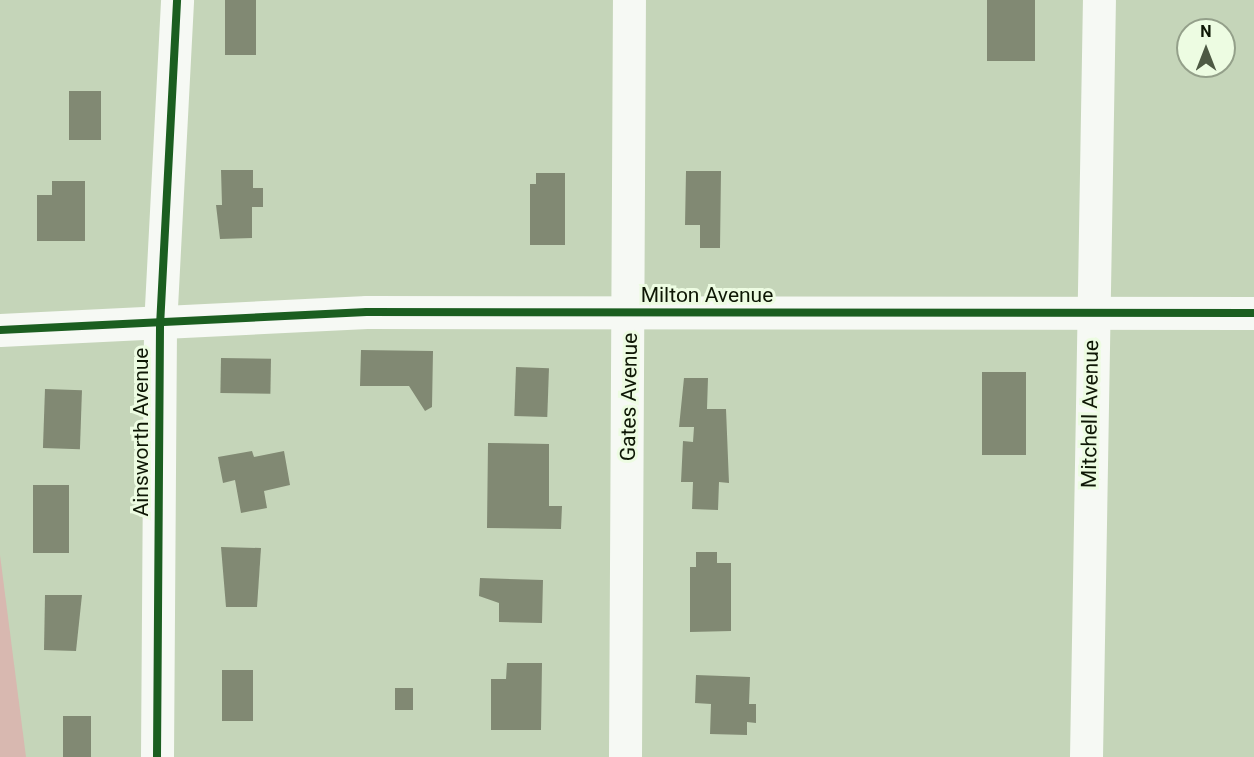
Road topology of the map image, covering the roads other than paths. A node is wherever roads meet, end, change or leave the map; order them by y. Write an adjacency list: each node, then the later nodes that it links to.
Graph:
1 (177, 0): 7 (street, Ainsworth Avenue)
2 (629, 0): 4 (street, Gates Avenue)
3 (1099, 0): 5 (street, Mitchell Avenue)
4 (630, 313): 5 (street, Milton Avenue); 7 (street, Milton Avenue); 10 (street, Gates Avenue)
5 (1091, 313): 6 (street, Milton Avenue); 11 (street, Mitchell Avenue)
6 (1254, 314)
7 (160, 326): 8 (street, Milton Avenue); 9 (street, Ainsworth Avenue)
8 (0, 330)
9 (157, 757)
10 (625, 757)
11 (1086, 757)

